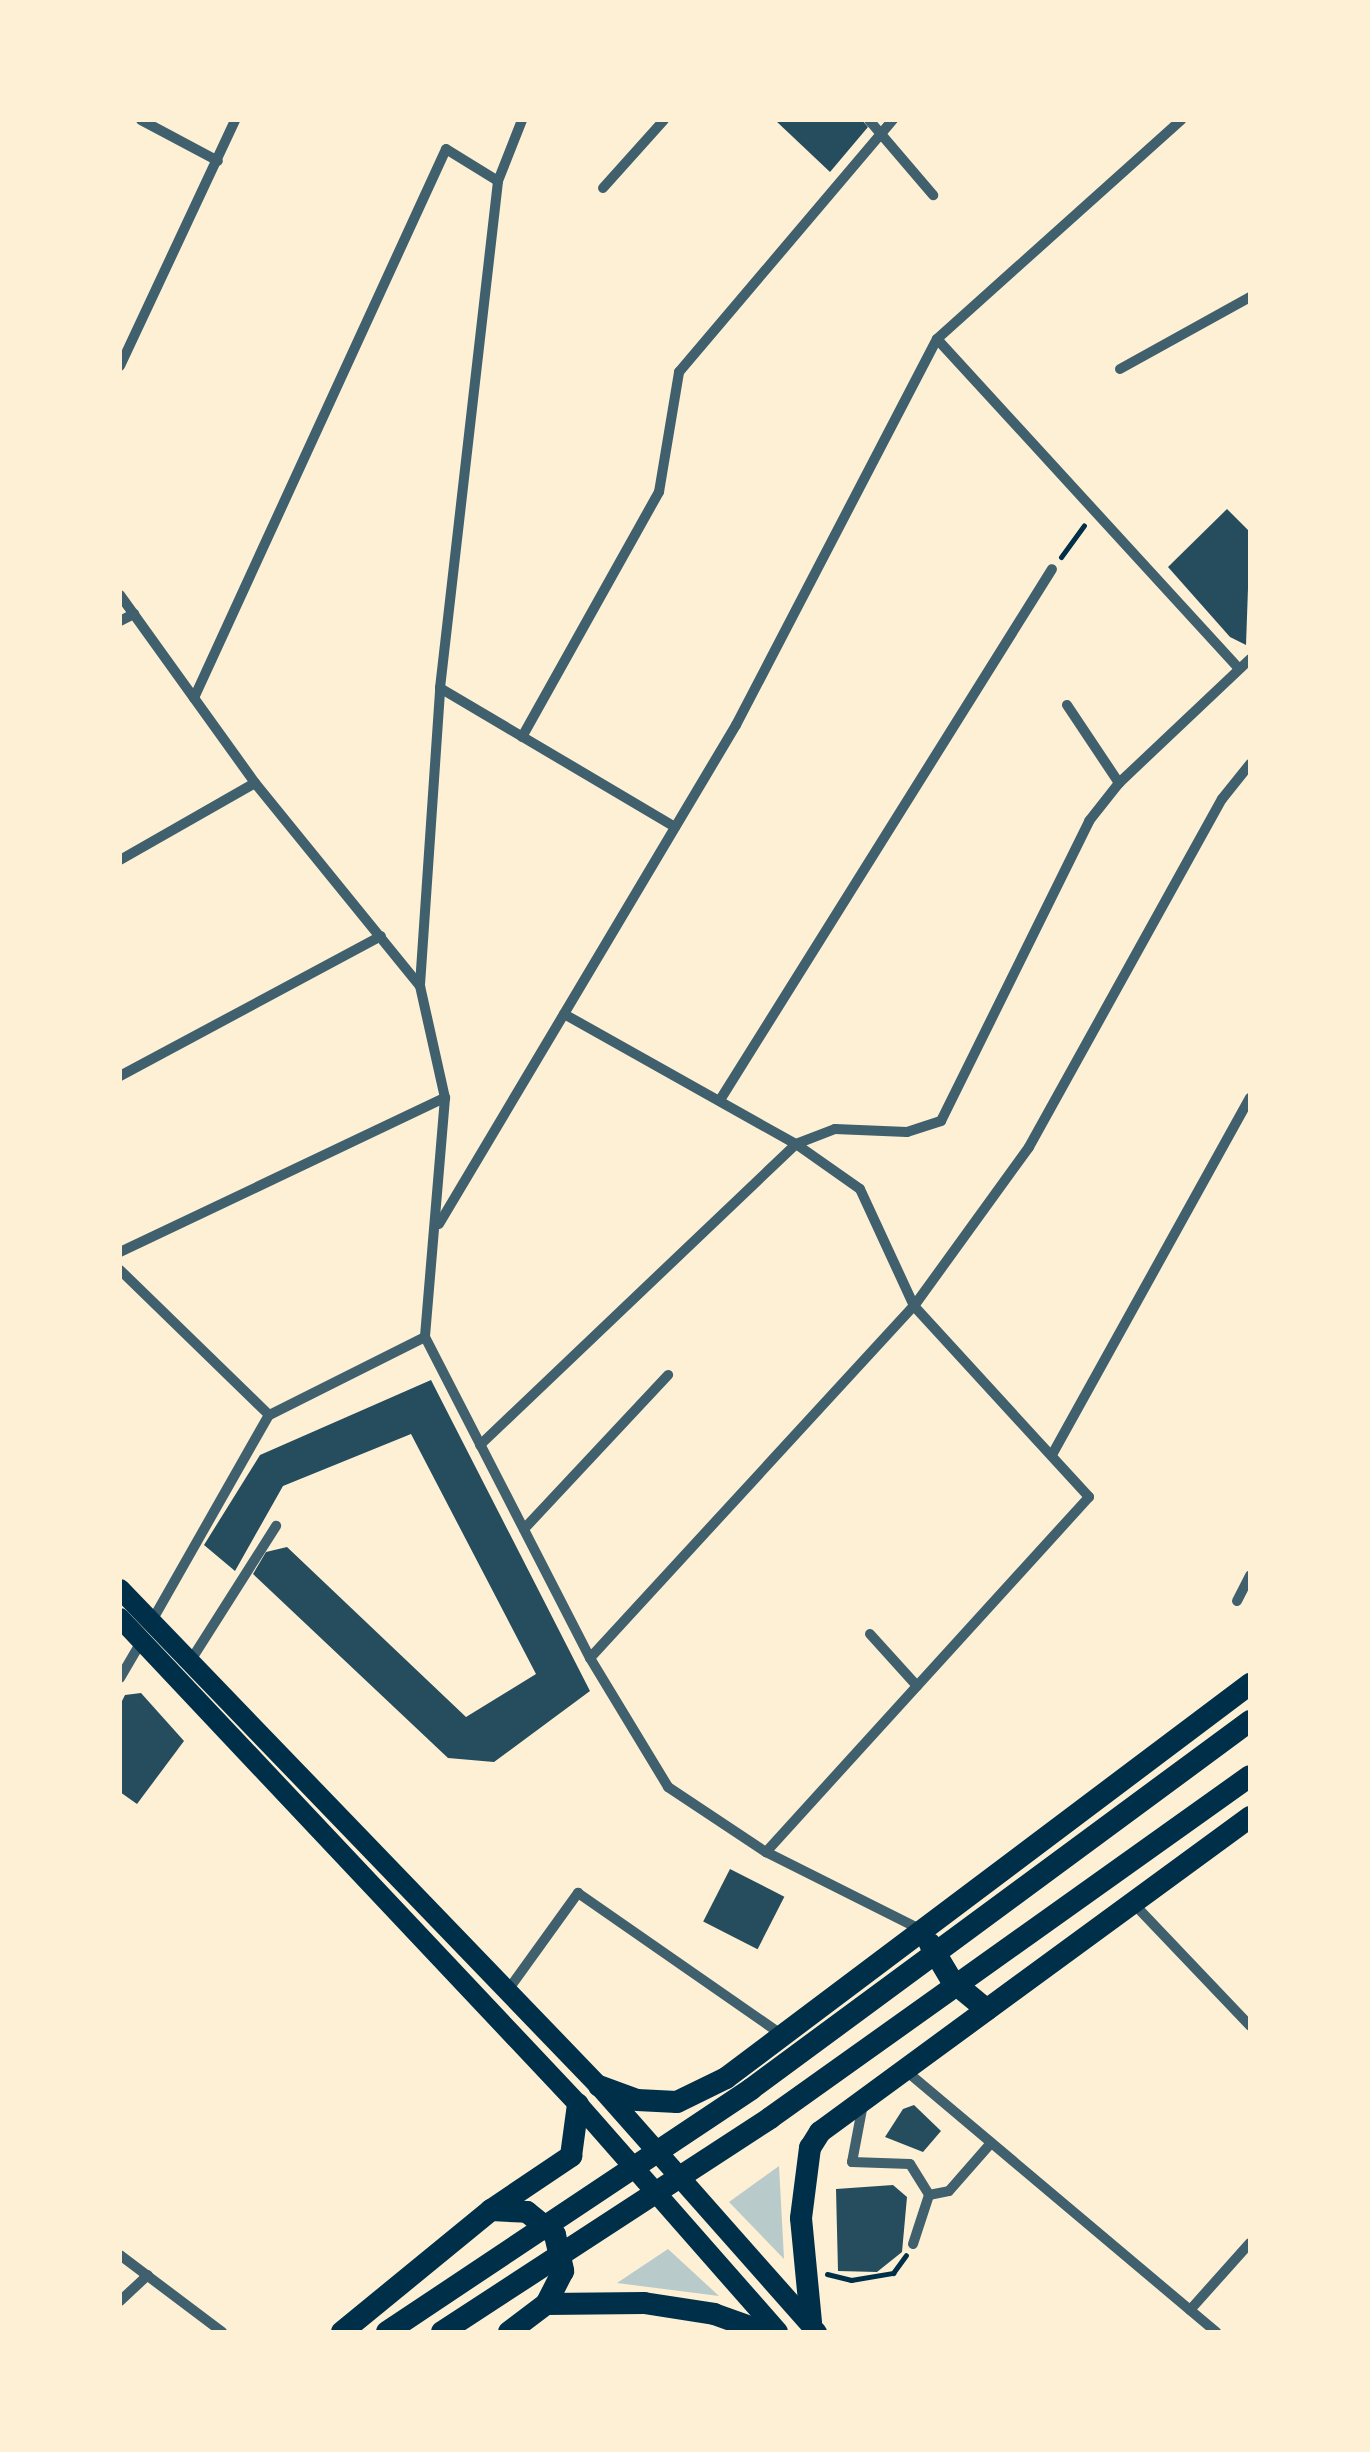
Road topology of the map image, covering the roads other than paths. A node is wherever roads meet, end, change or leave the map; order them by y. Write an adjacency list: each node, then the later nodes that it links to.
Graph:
1 (140, 120): 9 (street)
2 (235, 120): 9 (street)
3 (522, 120): 10 (street)
4 (664, 120): 11 (street)
5 (869, 120): 8 (street)
6 (892, 120): 8 (street)
7 (1181, 120): 14 (street)
8 (879, 131): 12 (street); 26 (street)
9 (218, 161): 15 (street)
10 (498, 181): 23 (street); 24 (street)
11 (603, 188)
12 (933, 195)
13 (1250, 297): 16 (street)
14 (937, 339): 22 (street); 30 (street)
15 (120, 366)
16 (1120, 369)
17 (1052, 569): 38 (street)
18 (120, 595): 19 (street)
19 (134, 614): 20 (street); 24 (street)
20 (120, 621)
21 (1250, 660): 22 (street)
22 (1238, 667): 29 (street)
23 (440, 688): 26 (street); 33 (street)
24 (194, 698): 28 (street)
25 (1067, 705): 29 (street)
26 (522, 736): 30 (street)
27 (1250, 764): 43 (street)
28 (255, 783): 31 (street); 32 (street)
29 (1119, 783): 39 (street)
30 (676, 827): 34 (street)
31 (120, 860)
32 (381, 936): 33 (street); 35 (street)
33 (420, 986): 36 (street)
34 (564, 1014): 38 (street); 40 (street)
35 (120, 1076)
36 (445, 1098): 40 (street); 41 (street)
37 (1250, 1098): 48 (street)
38 (720, 1100): 39 (street)
39 (796, 1144): 43 (street); 47 (street)
40 (438, 1224): 44 (street)
41 (120, 1252)
42 (120, 1270): 46 (street)
43 (914, 1306): 48 (street); 58 (street)
44 (425, 1337): 46 (street); 47 (street)
45 (668, 1376): 50 (street)
46 (269, 1415): 55 (street)
47 (480, 1444): 50 (street)
48 (1053, 1453): 62 (street)
49 (276, 1526): 59 (street)
50 (524, 1529): 58 (street)
51 (1250, 1574): 53 (street)
52 (120, 1589): 55 (main road)
53 (1236, 1601)
54 (120, 1618): 57 (main road)
55 (153, 1619): 59 (main road)
56 (870, 1634): 62 (street)
57 (141, 1642): 60 (street); 76 (main road)
58 (590, 1658): 66 (street)
59 (191, 1660): 69 (main road)
60 (120, 1678)
61 (1250, 1684): 68 (main road)
62 (917, 1686): 66 (street)
63 (1250, 1721): 90 (main road)
64 (1250, 1776): 91 (main road)
65 (1250, 1818): 67 (main road)
66 (766, 1852): 68 (street)
67 (1133, 1903): 70 (main road); 71 (street)
68 (926, 1931): 70 (main road); 72 (main road)
69 (508, 1990): 72 (street); 74 (main road)
70 (986, 2010): 73 (main road)
71 (1250, 2026)
72 (783, 2036): 74 (main road)
73 (904, 2070): 75 (main road); 77 (street)
74 (599, 2086): 87 (main road)
75 (864, 2099): 78 (street); 87 (main road)
76 (578, 2104): 79 (main road); 94 (main road)
77 (991, 2143): 78 (street); 86 (street)
78 (929, 2195): 81 (street)
79 (491, 2210): 85 (main road); 89 (main road)
80 (1250, 2242): 86 (street)
81 (913, 2244)
82 (120, 2255): 83 (street)
83 (148, 2275): 84 (street); 88 (street)
84 (120, 2301)
85 (546, 2304): 92 (main road); 93 (main road)
86 (1190, 2310): 95 (street)
87 (814, 2327)
88 (222, 2332)
89 (342, 2332)
90 (387, 2332)
91 (442, 2332)
92 (509, 2332)
93 (764, 2332)
94 (778, 2332)
95 (1216, 2332)

